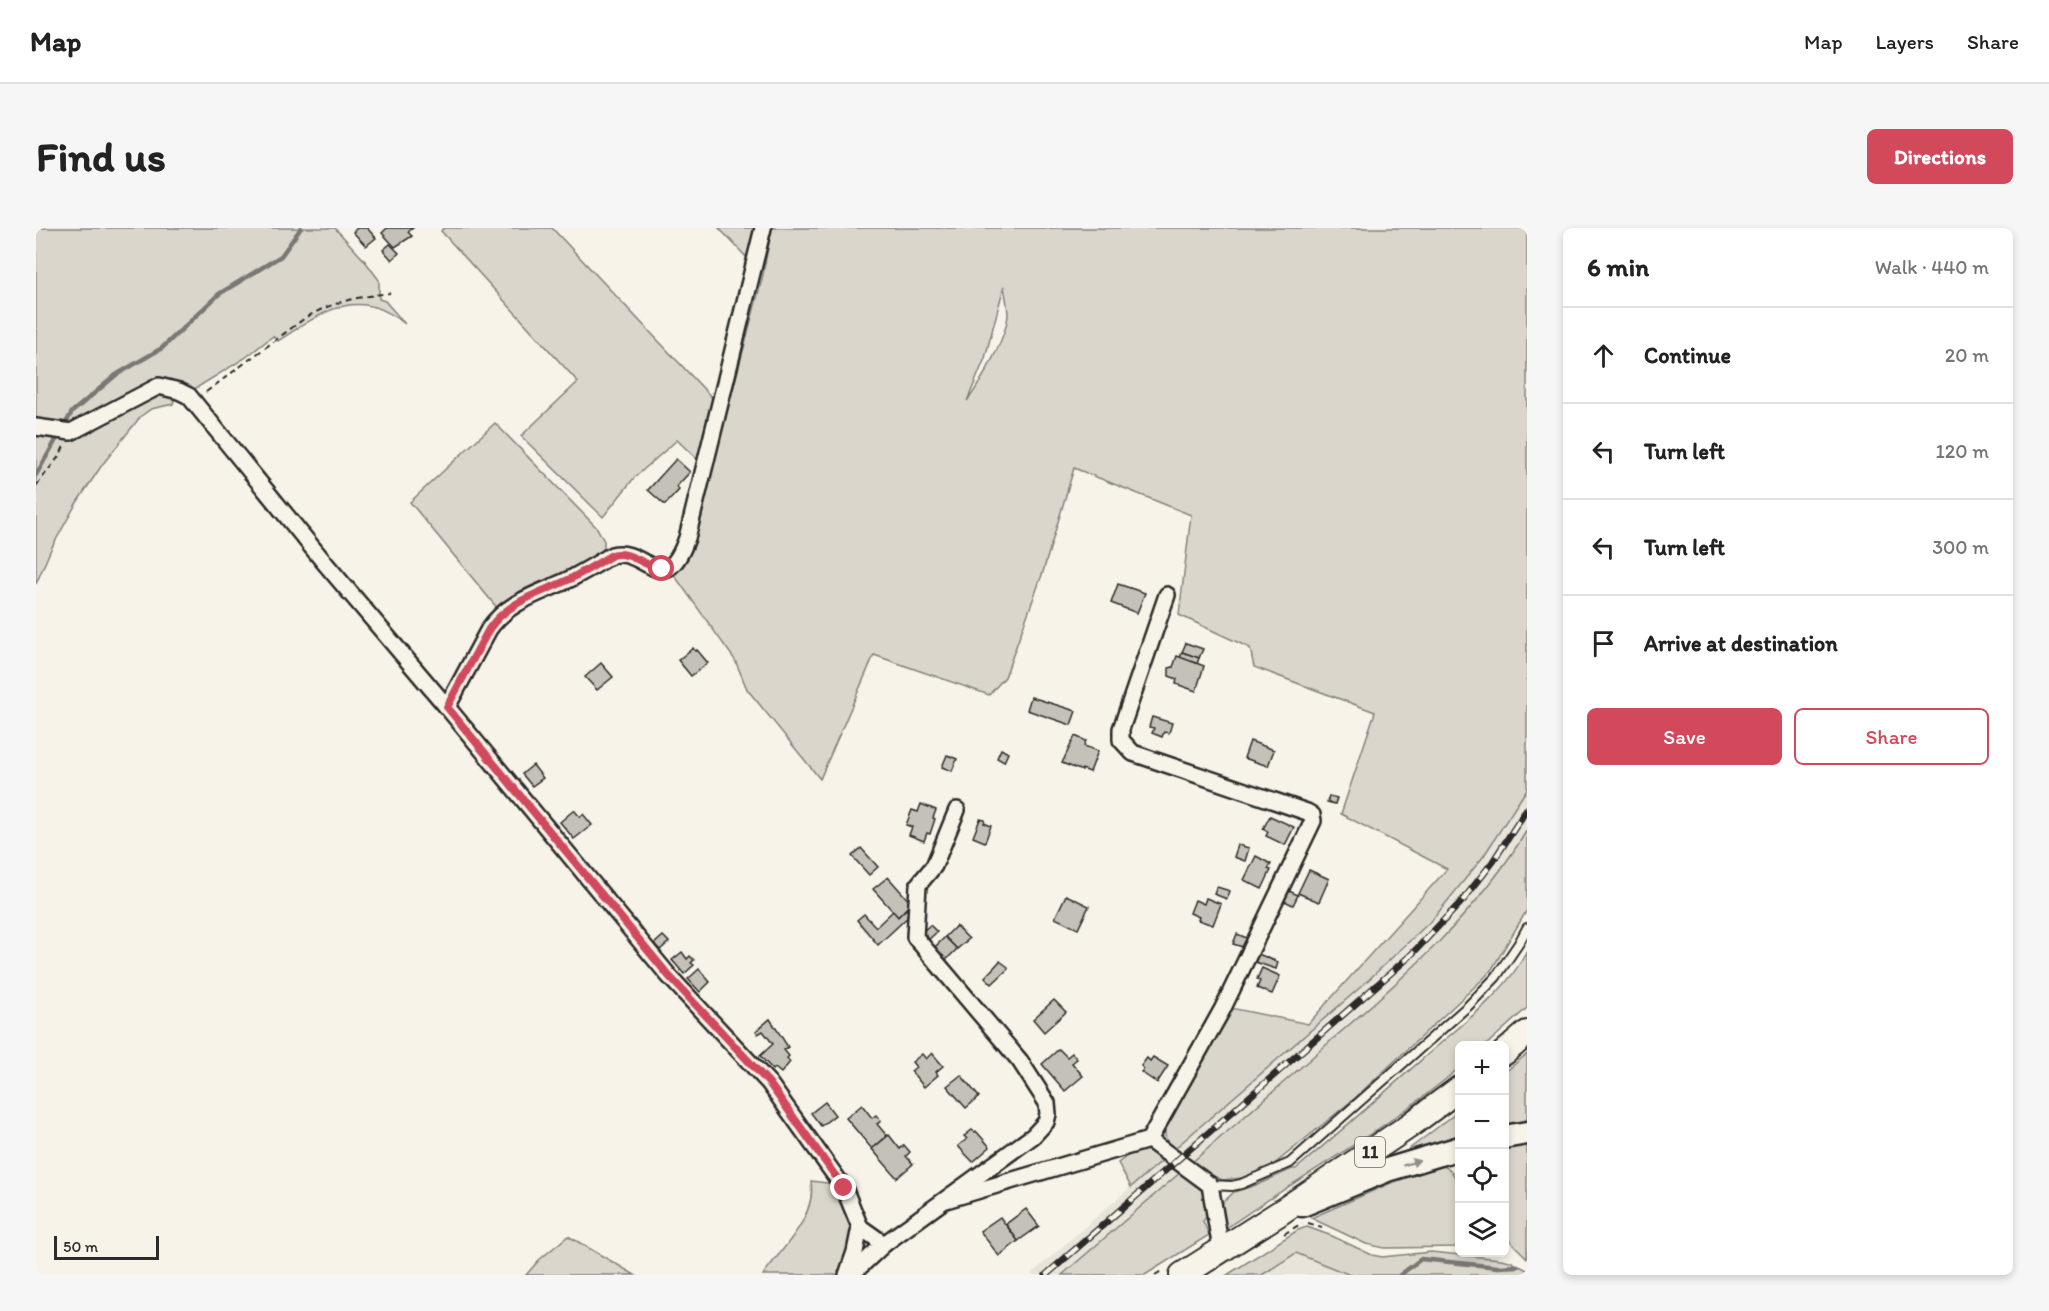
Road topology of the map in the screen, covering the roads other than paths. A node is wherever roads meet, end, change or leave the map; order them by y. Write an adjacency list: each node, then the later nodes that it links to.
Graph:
1 (764, 228): 4 (street)
2 (44, 428): 4 (street)
3 (1167, 595): 12 (street)
4 (447, 707): 17 (street)
5 (957, 810): 15 (street)
6 (1527, 928): 14 (lane)
7 (1527, 1033): 8 (main road)
8 (1509, 1049)
9 (1455, 1092): 16 (main road, 11)
10 (1527, 1133): 11 (main road)
11 (1509, 1136)
12 (1149, 1140): 14 (street); 15 (street)
13 (1457, 1149): 16 (main road, one-way to 13)
14 (1210, 1185): 19 (street)
15 (945, 1200): 18 (street)
16 (1281, 1224): 19 (main road, 11)
17 (860, 1227): 18 (street); 20 (street)
18 (884, 1244): 20 (street)
19 (1221, 1249): 21 (main road, 11)
20 (849, 1275)
21 (1182, 1275)

